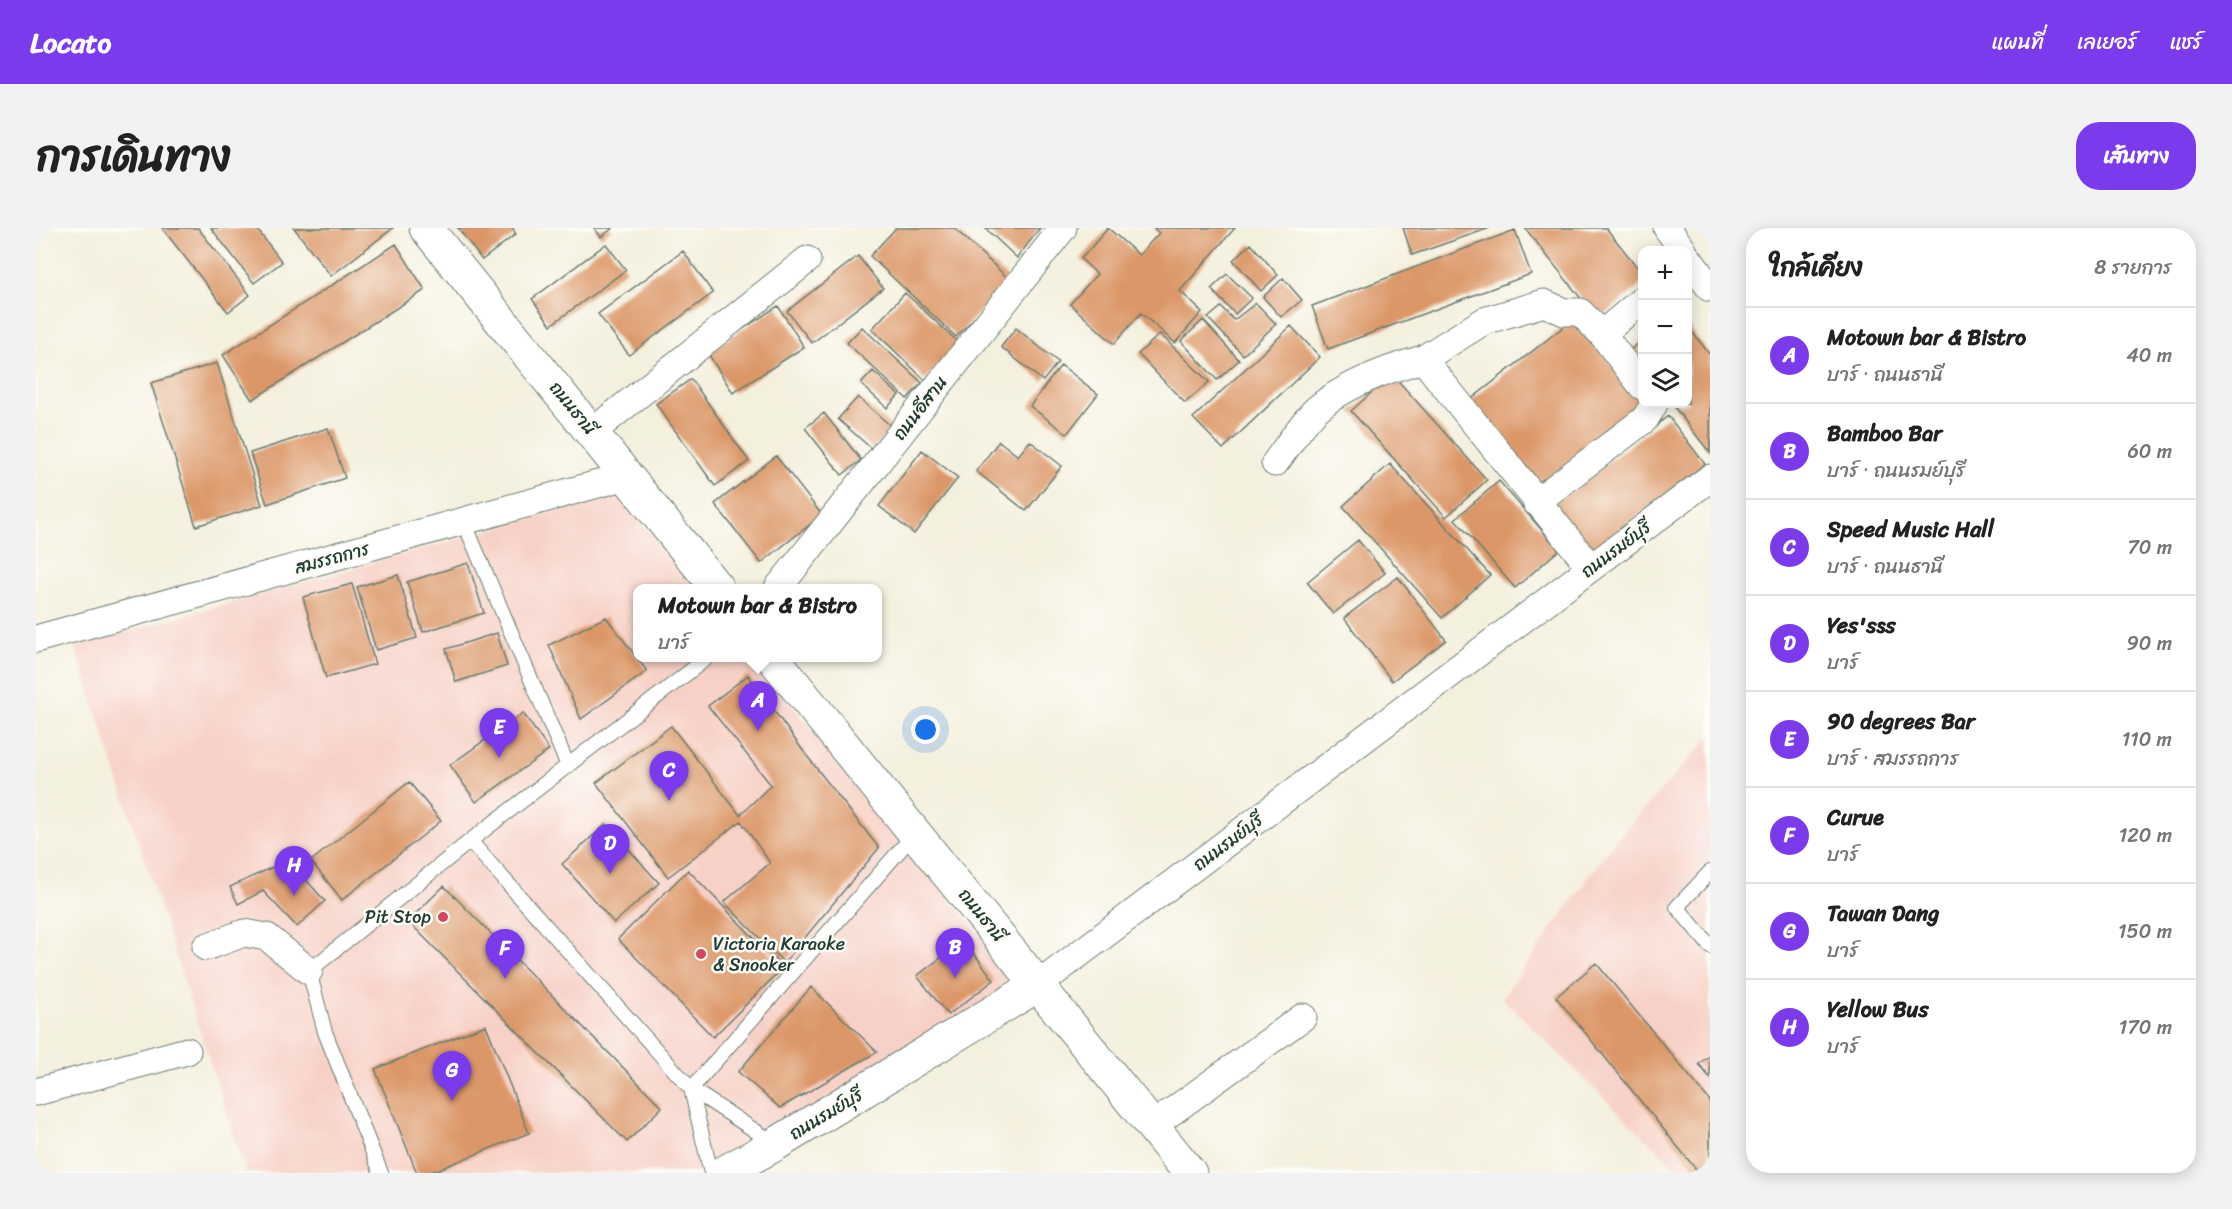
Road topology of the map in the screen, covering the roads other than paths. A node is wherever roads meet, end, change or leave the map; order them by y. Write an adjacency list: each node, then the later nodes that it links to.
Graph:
1 (426, 228): 13 (street, ถนนธานี)
2 (1063, 228): 21 (street, ถนนอีสาน)
3 (1667, 228): 4 (street)
4 (1679, 246)
5 (807, 260): 13 (street)
6 (1692, 265): 7 (street)
7 (1710, 288)
8 (1638, 303): 9 (street)
9 (1602, 334): 10 (street); 11 (street)
10 (1423, 359): 14 (street); 17 (street)
11 (1638, 381)
12 (1652, 408): 17 (street)
13 (592, 432): 15 (street, ถนนธานี)
14 (1275, 463)
15 (627, 476): 18 (street, สมรรถการ); 20 (street, ถนนธานี)
16 (1710, 478): 19 (street, ถนนรมย์บุรี)
17 (1536, 502): 19 (street)
18 (464, 522): 22 (street, สมรรถการ); 25 (lane)
19 (1591, 568): 32 (street, ถนนรมย์บุรี)
20 (714, 584)
21 (781, 584)
22 (36, 639)
23 (701, 662): 25 (lane)
24 (777, 662): 26 (street, ถนนธานี)
25 (568, 766): 27 (lane)
26 (915, 833): 32 (street, ถนนธานี); 35 (lane)
27 (470, 841): 31 (lane); 35 (lane)
28 (1710, 872): 29 (lane)
29 (1710, 946)
30 (206, 947): 31 (street)
31 (309, 971): 39 (lane)
32 (1038, 985): 37 (street, ถนนธานี); 38 (street, ถนนรมย์บุรี)
33 (1303, 1017): 37 (street)
34 (187, 1051): 36 (street)
35 (691, 1089): 38 (lane); 40 (lane)
36 (36, 1092)
37 (1152, 1126): 42 (street, ถนนธานี)
38 (776, 1144): 41 (street, ถนนรมย์บุรี)
39 (381, 1173)
40 (711, 1173)
41 (723, 1173)
42 (1190, 1173)

